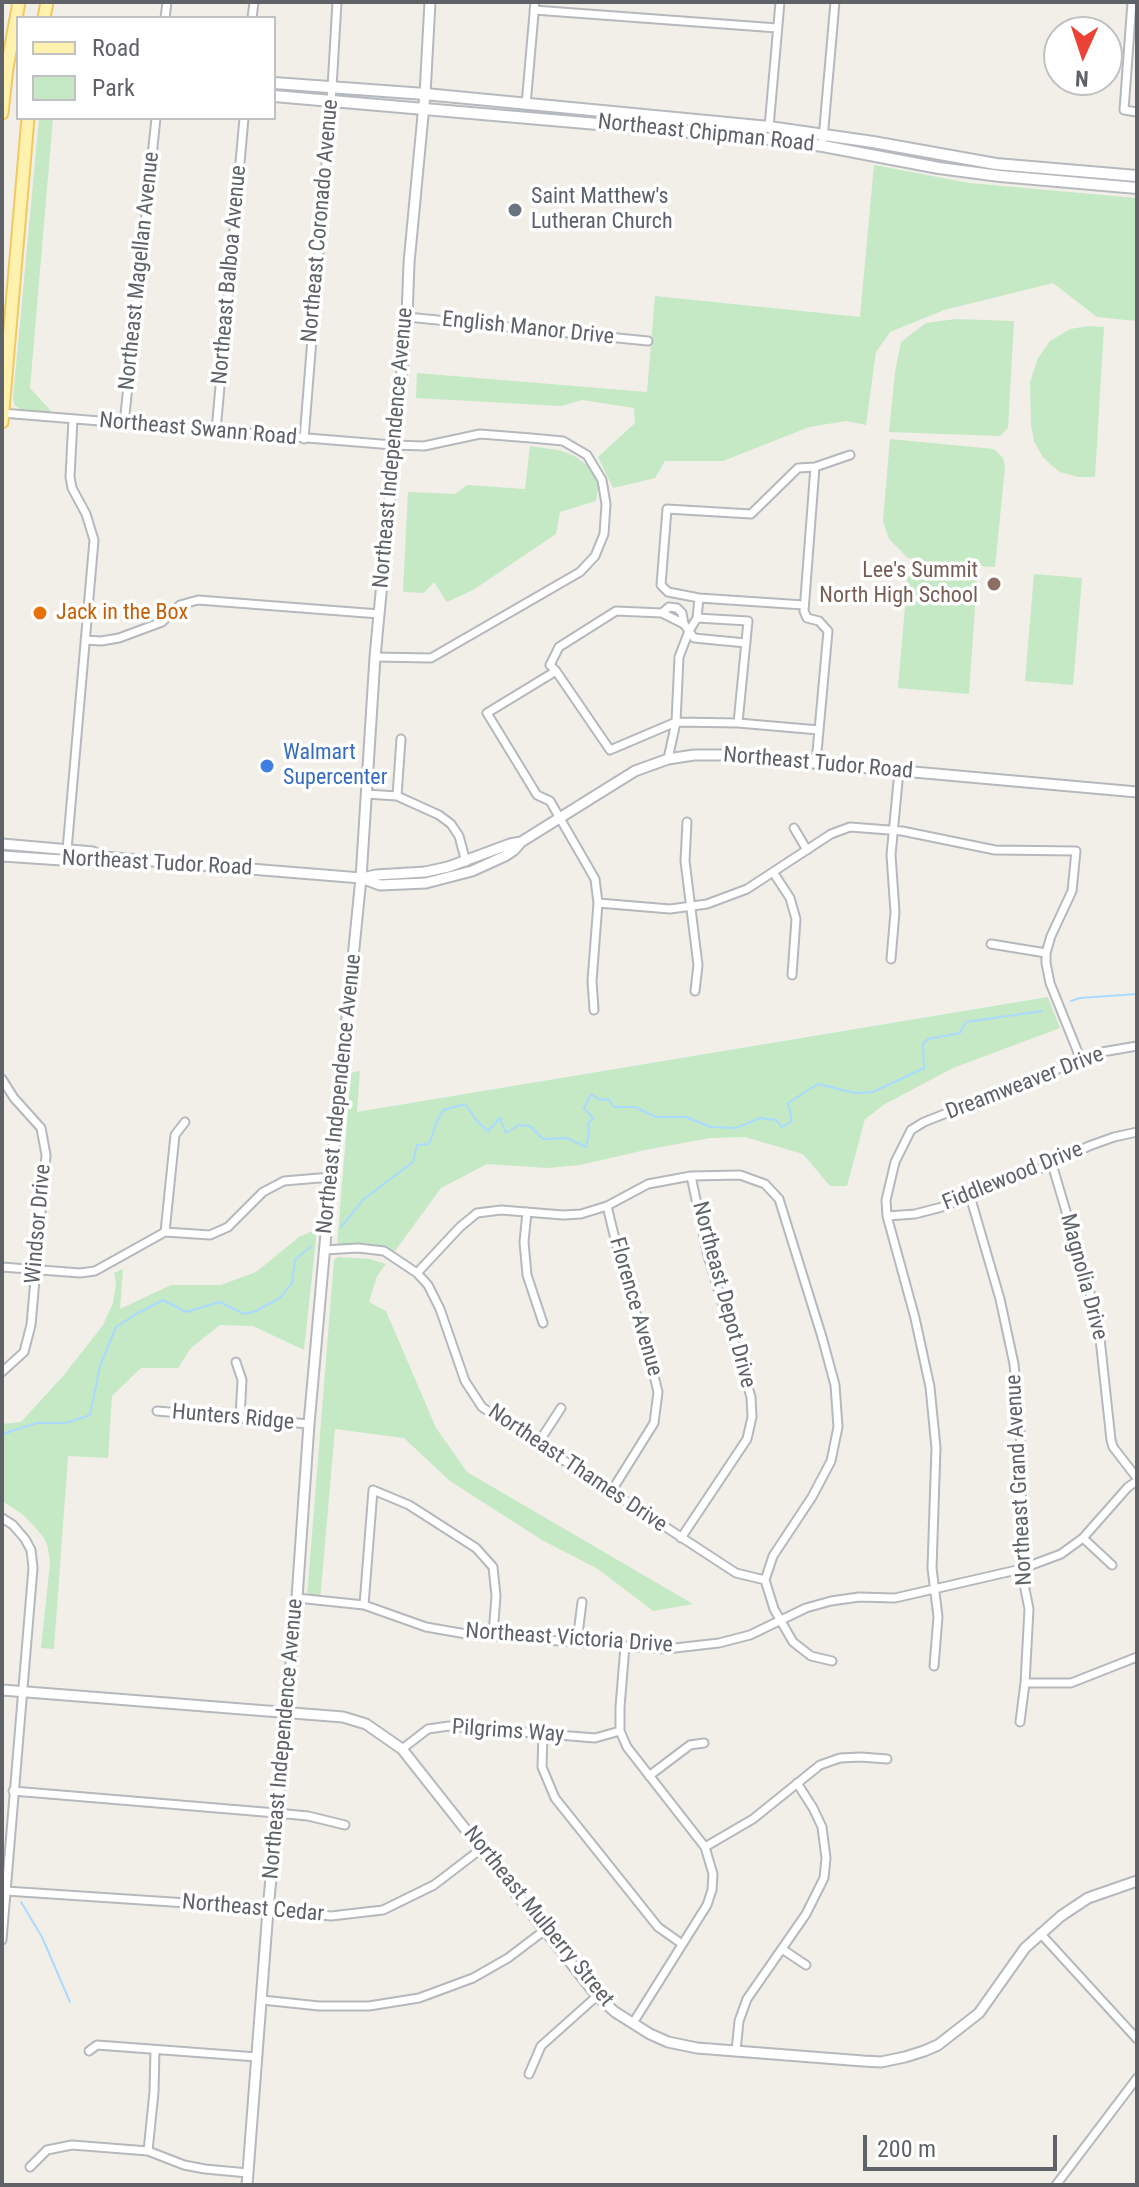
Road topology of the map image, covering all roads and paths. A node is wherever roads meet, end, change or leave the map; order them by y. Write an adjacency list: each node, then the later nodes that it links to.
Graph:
1 (337, 2): 11 (street, Northeast Coronado Avenue)
2 (430, 2): 12 (street, Northeast Independence Avenue)
3 (780, 2): 8 (street)
4 (835, 2): 25 (street)
5 (1132, 2): 18 (street)
6 (534, 6): 8 (street); 15 (street)
7 (16, 22): 9 (main road)
8 (777, 28): 24 (street)
9 (9, 68): 19 (main road)
10 (276, 83): 11 (main road, Northeast Chipman Road)
11 (332, 88): 12 (main road, Northeast Chipman Road); 14 (street, Northeast Coronado Avenue)
12 (425, 94): 15 (main road, Northeast Chipman Road); 16 (street, Northeast Independence Avenue)
13 (276, 96): 14 (main road, Northeast Chipman Road)
14 (331, 100): 16 (main road, Northeast Chipman Road); 35 (street, Northeast Coronado Avenue)
15 (526, 105): 17 (main road, Northeast Chipman Road)
16 (424, 109): 20 (main road, Northeast Chipman Road); 28 (street, Northeast Independence Avenue)
17 (613, 112): 20 (main road); 24 (main road, Northeast Chipman Road)
18 (1137, 112)
19 (2, 113)
20 (526, 117): 25 (main road, Northeast Chipman Road)
21 (28, 120): 30 (main road)
22 (156, 120): 33 (street, Northeast Magellan Avenue)
23 (244, 120): 34 (street, Northeast Balboa Avenue)
24 (769, 127): 25 (main road, Northeast Chipman Road)
25 (823, 140): 26 (main road, Northeast Chipman Road); 27 (main road, Northeast Chipman Road)
26 (1137, 176)
27 (1137, 188)
28 (407, 317): 29 (street, English Manor Drive); 36 (street, Northeast Independence Avenue)
29 (648, 341)
30 (2, 413): 31 (street, Northeast Swann Road); 32 (main road)
31 (73, 419): 33 (street, Northeast Swann Road); 44 (street)
32 (2, 422)
33 (124, 424): 34 (street, Northeast Swann Road)
34 (216, 431): 35 (street, Northeast Swann Road)
35 (304, 439): 36 (street, Northeast Swann Road)
36 (393, 445): 41 (street, Northeast Independence Avenue); 46 (street, Northeast Swann Road)
37 (850, 455): 38 (street)
38 (815, 467): 39 (street); 40 (street)
39 (699, 598): 40 (street); 42 (street)
40 (804, 605): 50 (street)
41 (379, 614): 44 (street); 46 (street, Northeast Independence Avenue)
42 (697, 618): 43 (street); 45 (street)
43 (686, 628): 45 (street); 47 (street); 48 (street)
44 (85, 640): 64 (street)
45 (746, 643): 49 (street)
46 (375, 657): 56 (street, Northeast Independence Avenue)
47 (556, 671): 48 (street); 58 (street)
48 (676, 722): 49 (street); 52 (street)
49 (738, 723): 50 (street)
50 (819, 730): 53 (street)
51 (401, 739): 57 (street)
52 (668, 759): 53 (street, Northeast Tudor Road); 58 (street, Northeast Tudor Road)
53 (816, 763): 54 (street, Northeast Tudor Road)
54 (899, 771): 55 (street, Northeast Tudor Road); 61 (street)
55 (1137, 792)
56 (366, 794): 57 (street); 73 (street, Northeast Independence Avenue)
57 (397, 796): 71 (street)
58 (560, 818): 62 (street, Northeast Tudor Road); 74 (street)
59 (687, 822): 75 (street)
60 (794, 828): 65 (street)
61 (893, 830): 65 (street); 77 (street); 78 (street)
62 (521, 842): 71 (street, Northeast Tudor Road); 73 (street, Northeast Tudor Road)
63 (2, 844): 64 (street)
64 (67, 850): 66 (street); 69 (street)
65 (807, 850): 72 (street)
66 (81, 851): 68 (street); 70 (street)
67 (2, 856): 69 (street, Northeast Tudor Road)
68 (103, 857): 70 (street, Northeast Tudor Road); 73 (street, Northeast Tudor Road)
69 (49, 860): 70 (street, Northeast Tudor Road)
70 (70, 861)
71 (466, 862): 73 (street, Northeast Tudor Road)
72 (773, 872): 75 (street); 79 (street)
73 (361, 878): 90 (street, Northeast Independence Avenue)
74 (598, 903): 75 (street); 81 (street)
75 (691, 907): 80 (street)
76 (991, 944): 77 (street)
77 (1046, 953): 83 (street)
78 (891, 959)
79 (792, 975)
80 (695, 991)
81 (594, 1010)
82 (1137, 1046): 83 (street, Dreamweaver Drive)
83 (1081, 1060): 94 (street, Dreamweaver Drive)
84 (2, 1079): 98 (street, Windsor Drive)
85 (185, 1122): 95 (street)
86 (1136, 1133): 87 (street); 88 (street, Fiddlewood Drive)
87 (1137, 1144)
88 (1052, 1164): 91 (street, Fiddlewood Drive); 108 (street, Magnolia Drive)
89 (691, 1176): 92 (street); 111 (street, Northeast Depot Drive); 115 (street)
90 (331, 1177): 95 (street); 96 (street, Northeast Independence Avenue)
91 (970, 1196): 94 (street, Fiddlewood Drive); 114 (street, Northeast Grand Avenue)
92 (607, 1206): 93 (street); 109 (street, Florence Avenue)
93 (527, 1212): 99 (street); 100 (street)
94 (887, 1216): 116 (street)
95 (165, 1232): 98 (street)
96 (324, 1250): 99 (street, Northeast Thames Drive); 106 (street, Northeast Independence Avenue)
97 (2, 1267): 98 (street)
98 (36, 1269): 102 (street, Windsor Drive)
99 (417, 1273): 107 (street, Northeast Thames Drive)
100 (543, 1323)
101 (236, 1362): 105 (street)
102 (2, 1372)
103 (561, 1408): 107 (street)
104 (157, 1411): 105 (street, Hunters Ridge)
105 (240, 1418): 106 (street, Hunters Ridge)
106 (309, 1424): 117 (street, Northeast Independence Avenue)
107 (537, 1445): 109 (street, Northeast Thames Drive)
108 (1137, 1480): 112 (street, Northeast Victoria Drive)
109 (611, 1492): 111 (street, Northeast Thames Drive)
110 (2, 1518): 129 (street)
111 (681, 1538): 115 (street, Northeast Thames Drive)
112 (1083, 1538): 113 (street); 114 (street, Northeast Victoria Drive)
113 (1112, 1565)
114 (1021, 1569): 116 (street, Northeast Victoria Drive); 127 (street, Northeast Grand Avenue)
115 (765, 1580): 120 (street)
116 (933, 1589): 120 (street, Northeast Victoria Drive); 126 (street)
117 (297, 1598): 119 (street, Northeast Victoria Drive); 130 (street, Northeast Independence Avenue)
118 (582, 1602): 122 (street)
119 (364, 1605): 121 (street, Northeast Victoria Drive); 121 (street)
120 (780, 1619): 123 (street, Northeast Victoria Drive); 125 (street)
121 (493, 1635): 122 (street, Northeast Victoria Drive)
122 (577, 1642): 123 (street, Northeast Victoria Drive)
123 (625, 1646): 132 (street)
124 (1137, 1657): 127 (street)
125 (832, 1661)
126 (934, 1666)
127 (1025, 1683): 131 (street, Northeast Grand Avenue)
128 (2, 1690): 129 (street, Northeast Mulberry Street)
129 (22, 1691): 130 (street, Northeast Mulberry Street); 139 (street)
130 (287, 1712): 135 (street, Northeast Mulberry Street); 140 (street, Northeast Independence Avenue)
131 (1020, 1722)
132 (620, 1731): 133 (street, Pilgrims Way); 137 (street)
133 (543, 1734): 135 (street, Pilgrims Way); 150 (street)
134 (704, 1743): 137 (street)
135 (402, 1749): 143 (street, Northeast Mulberry Street)
136 (887, 1759): 138 (street)
137 (649, 1776): 142 (street)
138 (797, 1783): 142 (street); 151 (street)
139 (13, 1791): 140 (street); 145 (street)
140 (276, 1813): 141 (street); 146 (street, Northeast Independence Avenue)
141 (345, 1825)
142 (705, 1847): 150 (street)
143 (481, 1849): 146 (street, Northeast Cedar); 147 (street, Northeast Mulberry Street)
144 (1137, 1881): 148 (street, Northeast Mulberry Street)
145 (6, 1891): 146 (street, Northeast Cedar); 149 (street)
146 (268, 1910): 154 (street, Northeast Independence Avenue)
147 (545, 1930): 153 (street, Northeast Mulberry Street); 154 (street)
148 (1040, 1933): 156 (street); 159 (street, Northeast Mulberry Street)
149 (2, 1940)
150 (682, 1944): 155 (street)
151 (782, 1949): 152 (street); 159 (street)
152 (806, 1965)
153 (597, 1996): 155 (street, Northeast Mulberry Street); 161 (street)
154 (262, 2000): 160 (street, Northeast Independence Avenue)
155 (633, 2023): 159 (street, Northeast Mulberry Street)
156 (1137, 2039)
157 (155, 2050): 158 (street); 160 (street); 163 (street)
158 (89, 2051)
159 (736, 2051)
160 (257, 2057): 165 (street, Northeast Independence Avenue)
161 (529, 2074)
162 (1137, 2078): 167 (street)
163 (148, 2151): 164 (street); 165 (street)
164 (30, 2167)
165 (248, 2173): 166 (street, Northeast Independence Avenue)
166 (247, 2185)
167 (1056, 2185)

